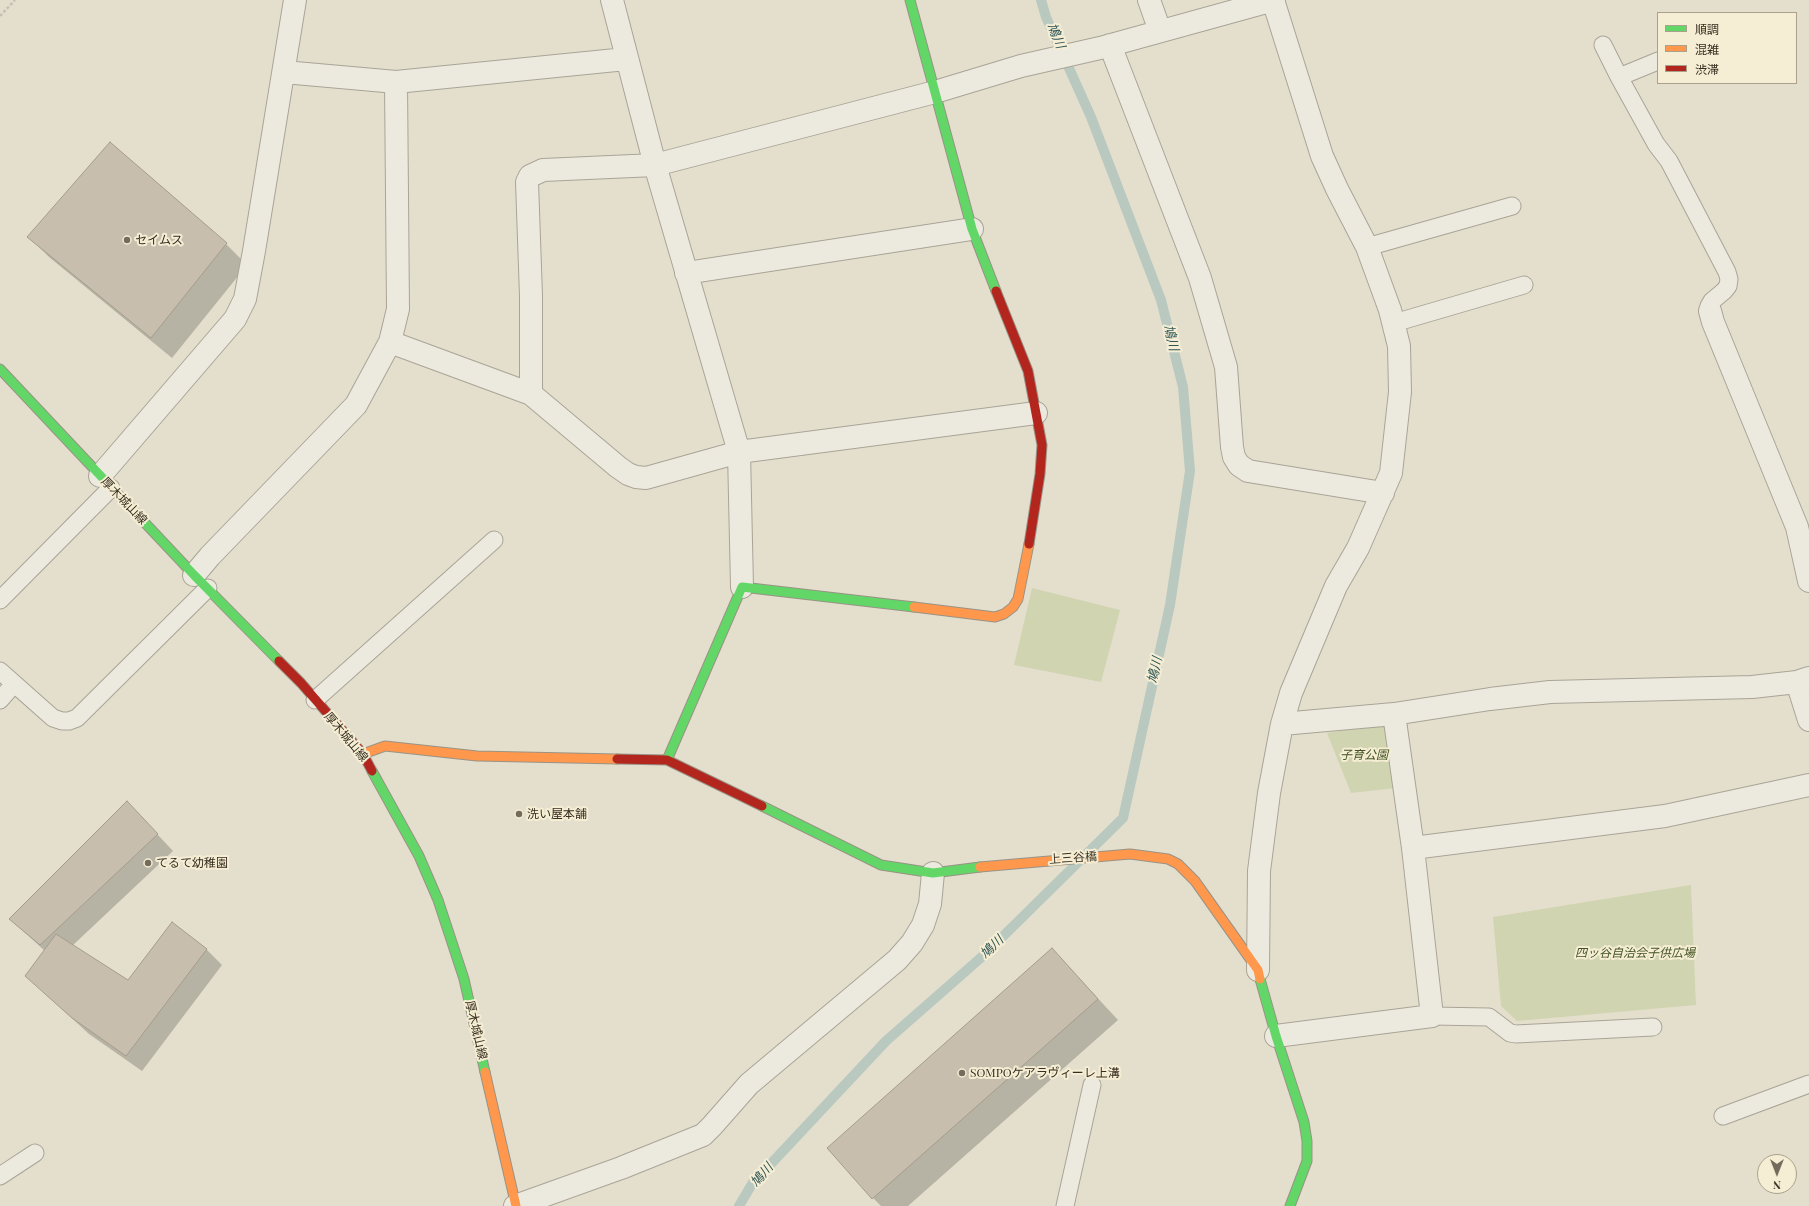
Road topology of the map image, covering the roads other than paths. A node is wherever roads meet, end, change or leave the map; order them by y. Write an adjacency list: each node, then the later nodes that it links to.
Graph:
1 (294, 0): 11 (street)
2 (612, 0): 9 (street)
3 (910, 0): 14 (street)
4 (1149, 0): 6 (street)
5 (1273, 0): 6 (street); 18 (street)
6 (1160, 31): 8 (street)
7 (1604, 45): 12 (lane)
8 (1105, 46): 14 (street); 29 (street)
9 (626, 59): 13 (street); 15 (street)
10 (1657, 62): 12 (lane)
11 (284, 72): 13 (street); 28 (street)
12 (1618, 77): 21 (lane)
13 (396, 82): 23 (street)
14 (935, 92): 15 (street); 17 (street)
15 (655, 165): 19 (street); 25 (street)
16 (1512, 206): 18 (lane)
17 (972, 229): 19 (street); 26 (street)
18 (1367, 247): 22 (street)
19 (686, 274): 27 (street)
20 (1524, 284): 22 (lane)
21 (1710, 311): 32 (street)
22 (1394, 323): 29 (street)
23 (390, 342): 25 (street); 31 (street)
24 (0, 369): 28 (street, 厚木城山線)
25 (531, 394): 27 (street)
26 (1036, 413): 27 (street); 33 (street)
27 (739, 452): 33 (street)
28 (106, 482): 31 (street, 厚木城山線); 34 (lane)
29 (1383, 493): 42 (street)
30 (494, 540): 39 (lane)
31 (201, 581): 37 (lane); 39 (street, 厚木城山線)
32 (1809, 581)
33 (742, 587): 44 (street)
34 (0, 600)
35 (0, 671): 37 (lane)
36 (1803, 680): 40 (street); 41 (street)
37 (14, 684): 38 (lane)
38 (0, 700)
39 (315, 700): 43 (street, 厚木城山線)
40 (1394, 714): 42 (street); 46 (street)
41 (1809, 720)
42 (1282, 724): 48 (street)
43 (363, 754): 44 (street); 57 (street, 厚木城山線)
44 (668, 760): 47 (street, 上三谷橋)
45 (1809, 785): 46 (street)
46 (1413, 848): 49 (street)
47 (933, 873): 48 (street, 上三谷橋); 57 (street)
48 (1258, 970): 51 (street)
49 (1432, 1016): 50 (lane); 51 (street)
50 (1653, 1027)
51 (1276, 1036): 59 (street)
52 (1809, 1084): 54 (lane)
53 (1092, 1085): 58 (lane)
54 (1723, 1116)
55 (35, 1153): 56 (lane)
56 (0, 1176)
57 (516, 1206)
58 (1065, 1206)
59 (1290, 1206)

